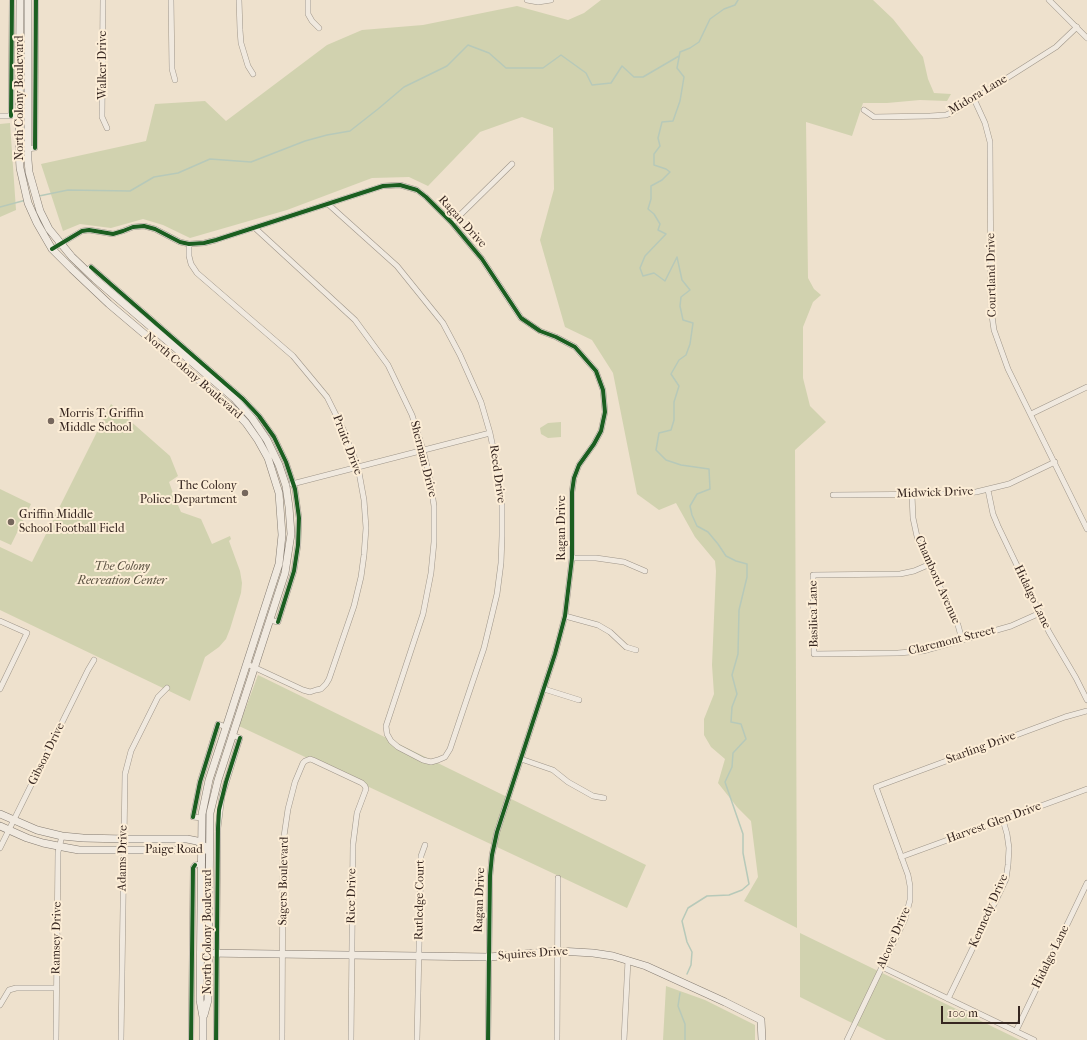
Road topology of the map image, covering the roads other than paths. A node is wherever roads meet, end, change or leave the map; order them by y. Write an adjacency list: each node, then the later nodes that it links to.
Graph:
1 (12, 0): 20 (street)
2 (20, 0): 21 (main road, North Colony Boulevard)
3 (28, 0): 22 (main road, North Colony Boulevard)
4 (36, 0): 24 (street)
5 (103, 0): 23 (street, Walker Drive)
6 (171, 0): 16 (street)
7 (239, 0): 15 (street)
8 (308, 0): 13 (street)
9 (527, 0): 10 (street)
10 (551, 0)
11 (1049, 0): 12 (street)
12 (1077, 27): 14 (street); 17 (street, Midora Lane)
13 (319, 28)
14 (1087, 38)
15 (253, 74)
16 (175, 80)
17 (974, 99): 18 (street, Midora Lane); 34 (street, Courtland Drive)
18 (864, 110)
19 (0, 116): 20 (street)
20 (11, 116): 21 (street)
21 (19, 116): 22 (street); 31 (main road, North Colony Boulevard)
22 (27, 116): 24 (main road, North Colony Boulevard)
23 (107, 128)
24 (27, 149): 29 (main road, North Colony Boulevard)
25 (512, 164): 27 (street)
26 (328, 204): 27 (street, Ragan Drive); 28 (street, Ragan Drive); 35 (street, Reed Drive)
27 (452, 223): 46 (street, Ragan Drive)
28 (255, 228): 30 (street, Ragan Drive); 36 (street, Sherman Drive)
29 (60, 244): 30 (street, Ragan Drive); 31 (street, Ragan Drive); 32 (main road, North Colony Boulevard)
30 (190, 244): 38 (street, Pruitt Drive)
31 (52, 249): 41 (main road, North Colony Boulevard)
32 (87, 271): 39 (street); 40 (main road, North Colony Boulevard)
33 (1087, 387): 34 (street)
34 (1031, 414): 37 (street, Courtland Drive)
35 (490, 433): 36 (street); 66 (street, Reed Drive)
36 (423, 450): 38 (street); 66 (street, Sherman Drive)
37 (1055, 462): 42 (street, Midwick Drive); 45 (street, Courtland Drive)
38 (358, 467): 39 (street); 58 (street, Pruitt Drive)
39 (294, 484): 40 (street); 51 (street)
40 (286, 486): 41 (main road); 51 (main road, North Colony Boulevard)
41 (277, 487): 57 (main road, North Colony Boulevard)
42 (988, 490): 44 (street, Midwick Drive); 49 (street, Hidalgo Lane)
43 (833, 495): 44 (street, Midwick Drive)
44 (912, 495): 47 (street, Chambord Avenue)
45 (1087, 529)
46 (572, 558): 48 (street); 50 (street, Ragan Drive)
47 (928, 565): 53 (street, Chambord Avenue); 55 (street, Basilica Lane)
48 (645, 571)
49 (1040, 613): 53 (street, Claremont Street); 63 (street, Hidalgo Lane)
50 (565, 616): 54 (street); 61 (street, Ragan Drive)
51 (270, 620): 58 (main road, North Colony Boulevard)
52 (0, 621): 60 (street)
53 (962, 640): 55 (street, Claremont Street)
54 (636, 650)
55 (814, 654)
56 (94, 660): 73 (street, Gibson Drive)
57 (247, 664): 58 (street, Pruitt Drive); 76 (main road, North Colony Boulevard)
58 (254, 667): 65 (main road, North Colony Boulevard)
59 (167, 688): 79 (street, Adams Drive)
60 (0, 689)
61 (544, 689): 62 (street); 67 (street, Ragan Drive)
62 (579, 700)
63 (1087, 700)
64 (1087, 711): 69 (street, Starling Drive)
65 (232, 735): 86 (main road, North Colony Boulevard); 95 (street)
66 (412, 754)
67 (521, 759): 71 (street); 99 (street, Ragan Drive)
68 (337, 771): 96 (street, Sagers Boulevard); 97 (street, Rice Drive)
69 (876, 787): 87 (street, Alcove Drive)
70 (1087, 789): 74 (street, Harvest Glen Drive)
71 (604, 798)
72 (0, 814): 73 (main road, Paige Road)
73 (14, 820): 77 (street, Gibson Drive); 78 (main road, Paige Road)
74 (1003, 820): 87 (street, Harvest Glen Drive); 103 (street, Kennedy Drive)
75 (0, 826): 77 (main road, Paige Road)
76 (201, 827): 80 (main road); 83 (main road, North Colony Boulevard)
77 (9, 830): 82 (main road, Paige Road); 84 (street, Gibson Drive)
78 (62, 836): 79 (main road, Paige Road); 82 (street, Ramsey Drive)
79 (124, 839): 80 (main road, Paige Road); 85 (street, Adams Drive)
80 (187, 839): 83 (main road, Paige Road)
81 (425, 844): 98 (street, Rutledge Court)
82 (59, 846): 85 (main road, Paige Road); 102 (street, Ramsey Drive)
83 (201, 846): 85 (main road, Paige Road); 86 (main road, Paige Road); 88 (main road, North Colony Boulevard)
84 (0, 848)
85 (124, 850): 108 (street, Adams Drive)
86 (209, 850): 94 (main road, North Colony Boulevard)
87 (902, 857): 101 (street, Alcove Drive)
88 (201, 864): 92 (street); 93 (main road, North Colony Boulevard)
89 (558, 878): 91 (street)
90 (1087, 884): 106 (street, Hidalgo Lane)
91 (559, 951): 99 (main road, Squires Drive); 100 (main road, Squires Drive); 116 (street)
92 (192, 953): 93 (street); 109 (street)
93 (200, 953): 94 (main road, Squires Drive); 105 (main road, North Colony Boulevard)
94 (209, 954): 95 (main road, Squires Drive); 105 (main road, North Colony Boulevard)
95 (217, 954): 96 (main road, Squires Drive); 111 (street)
96 (284, 954): 97 (main road, Squires Drive); 112 (street, Sagers Boulevard)
97 (351, 955): 98 (main road, Squires Drive); 113 (street, Rice Drive)
98 (419, 956): 99 (main road, Squires Drive); 114 (street, Rutledge Court)
99 (489, 957): 115 (street, Ragan Drive)
100 (628, 960): 117 (street); 118 (main road, Squires Drive)
101 (882, 967): 103 (street); 119 (street, Alcove Drive)
102 (56, 988): 104 (street); 107 (street, Ramsey Drive)
103 (948, 999): 106 (street)
104 (0, 1005)
105 (203, 1017): 110 (main road, North Colony Boulevard)
106 (1016, 1032): 120 (street)
107 (56, 1040)
108 (122, 1040)
109 (191, 1040)
110 (203, 1040)
111 (216, 1040)
112 (282, 1040)
113 (350, 1040)
114 (417, 1040)
115 (488, 1040)
116 (558, 1040)
117 (624, 1040)
118 (762, 1040)
119 (847, 1040)
120 (1034, 1040)

